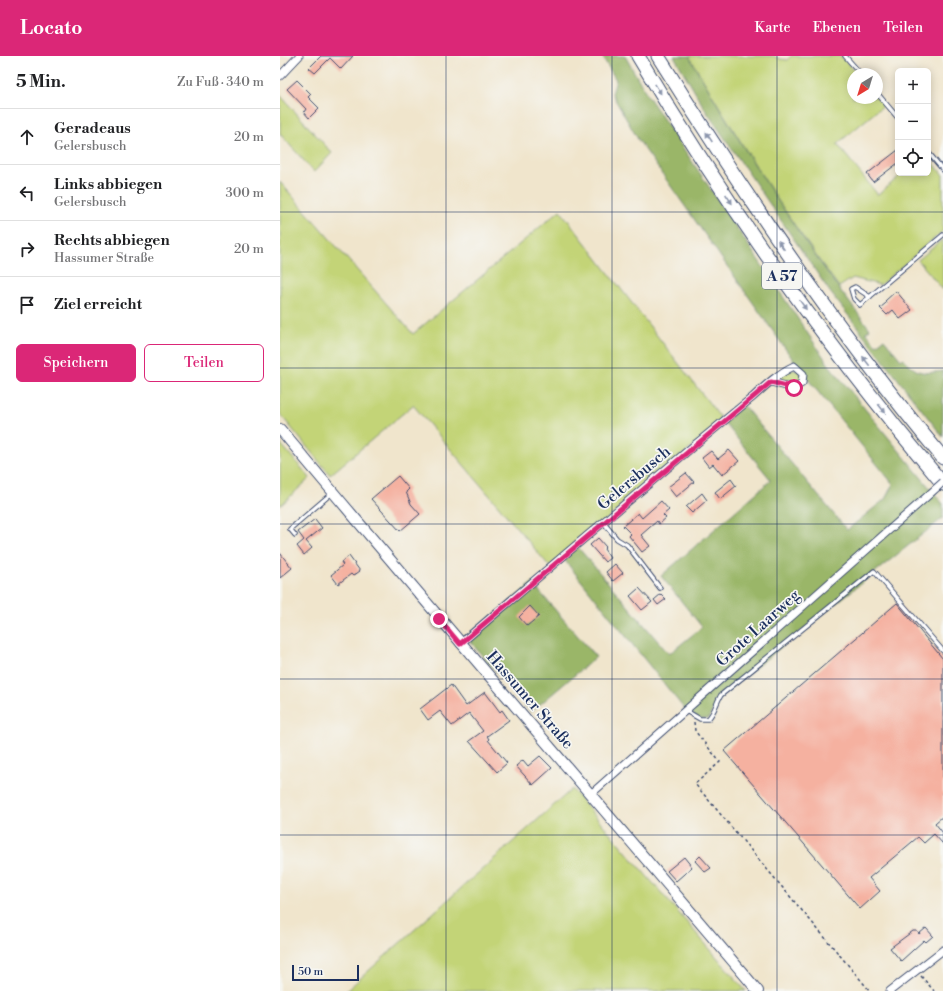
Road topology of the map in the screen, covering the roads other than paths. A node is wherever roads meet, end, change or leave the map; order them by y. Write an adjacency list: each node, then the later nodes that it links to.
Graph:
1 (299, 56): 6 (street)
2 (638, 56): 16 (highway, A 57, one-way to 16)
3 (658, 56): 15 (highway, A 57, one-way to 3)
4 (845, 56): 5 (lane)
5 (856, 68)
6 (280, 76)
7 (883, 100): 8 (lane)
8 (895, 114)
9 (931, 156): 10 (lane)
10 (943, 170)
11 (943, 235): 12 (lane)
12 (870, 296): 12 (lane)
13 (771, 382): 18 (street, Gelersbusch)
14 (280, 429): 17 (street, Hassumer Straße)
15 (943, 458)
16 (943, 483): 23 (street, Grote Laarweg, bridge)
17 (333, 492): 19 (lane); 21 (street, Hassumer Straße)
18 (603, 522): 20 (lane); 21 (street, Gelersbusch)
19 (294, 535)
20 (660, 588)
21 (460, 644): 24 (street, Hassumer Straße)
22 (943, 651): 23 (lane)
23 (686, 711): 24 (street, Grote Laarweg)
24 (591, 794): 26 (street, Hassumer Straße)
25 (943, 950): 27 (street)
26 (758, 991)
27 (890, 991)

